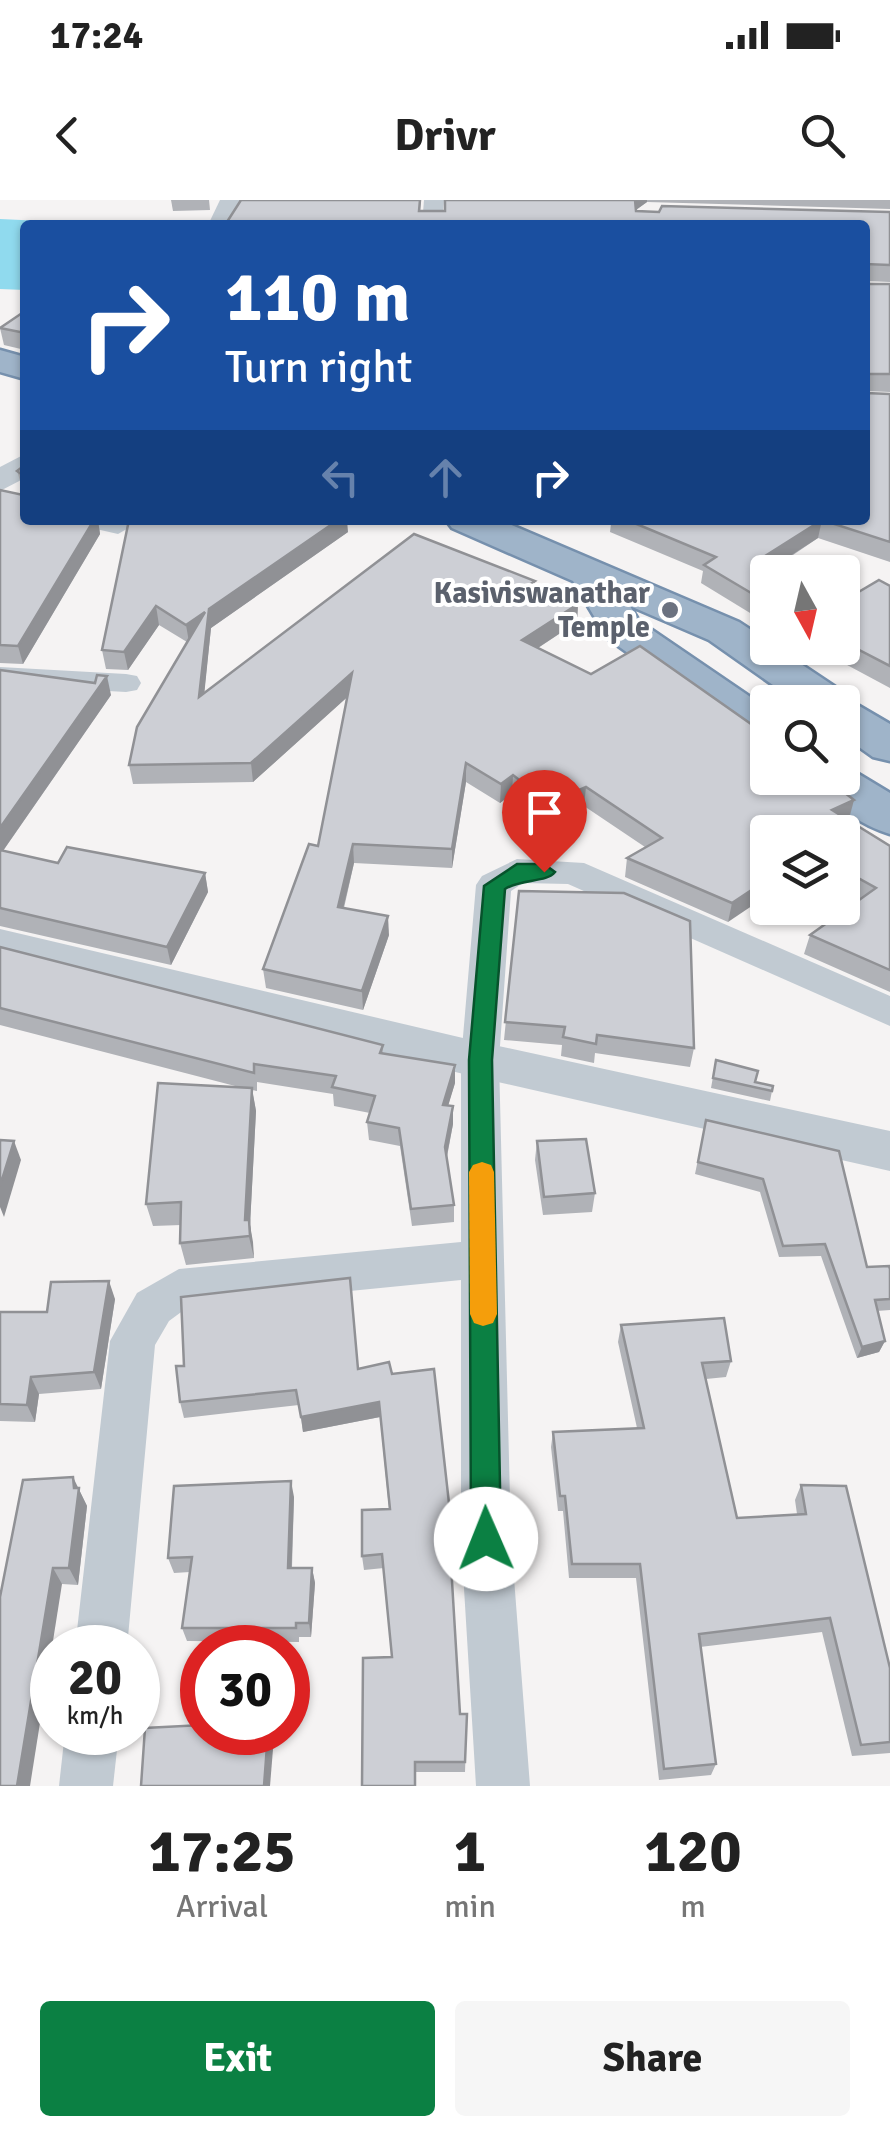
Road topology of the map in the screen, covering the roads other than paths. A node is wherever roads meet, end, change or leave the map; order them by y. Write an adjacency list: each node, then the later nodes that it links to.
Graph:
1 (20, 467): 2 (street)
2 (0, 482)
3 (478, 525): 4 (highway)
4 (588, 571): 7 (highway); 8 (highway)
5 (0, 676): 6 (street)
6 (126, 683)
7 (802, 685)
8 (750, 718)
9 (860, 726): 10 (highway)
10 (890, 746)
11 (859, 795): 12 (highway)
12 (890, 816)
13 (0, 945): 15 (street)
14 (890, 1012): 15 (street)
15 (480, 1060): 16 (street); 17 (street)
16 (890, 1152)
17 (483, 1259): 18 (street); 21 (street)
18 (102, 1625)
19 (89, 1755): 20 (street)
20 (86, 1786)
21 (503, 1786)

